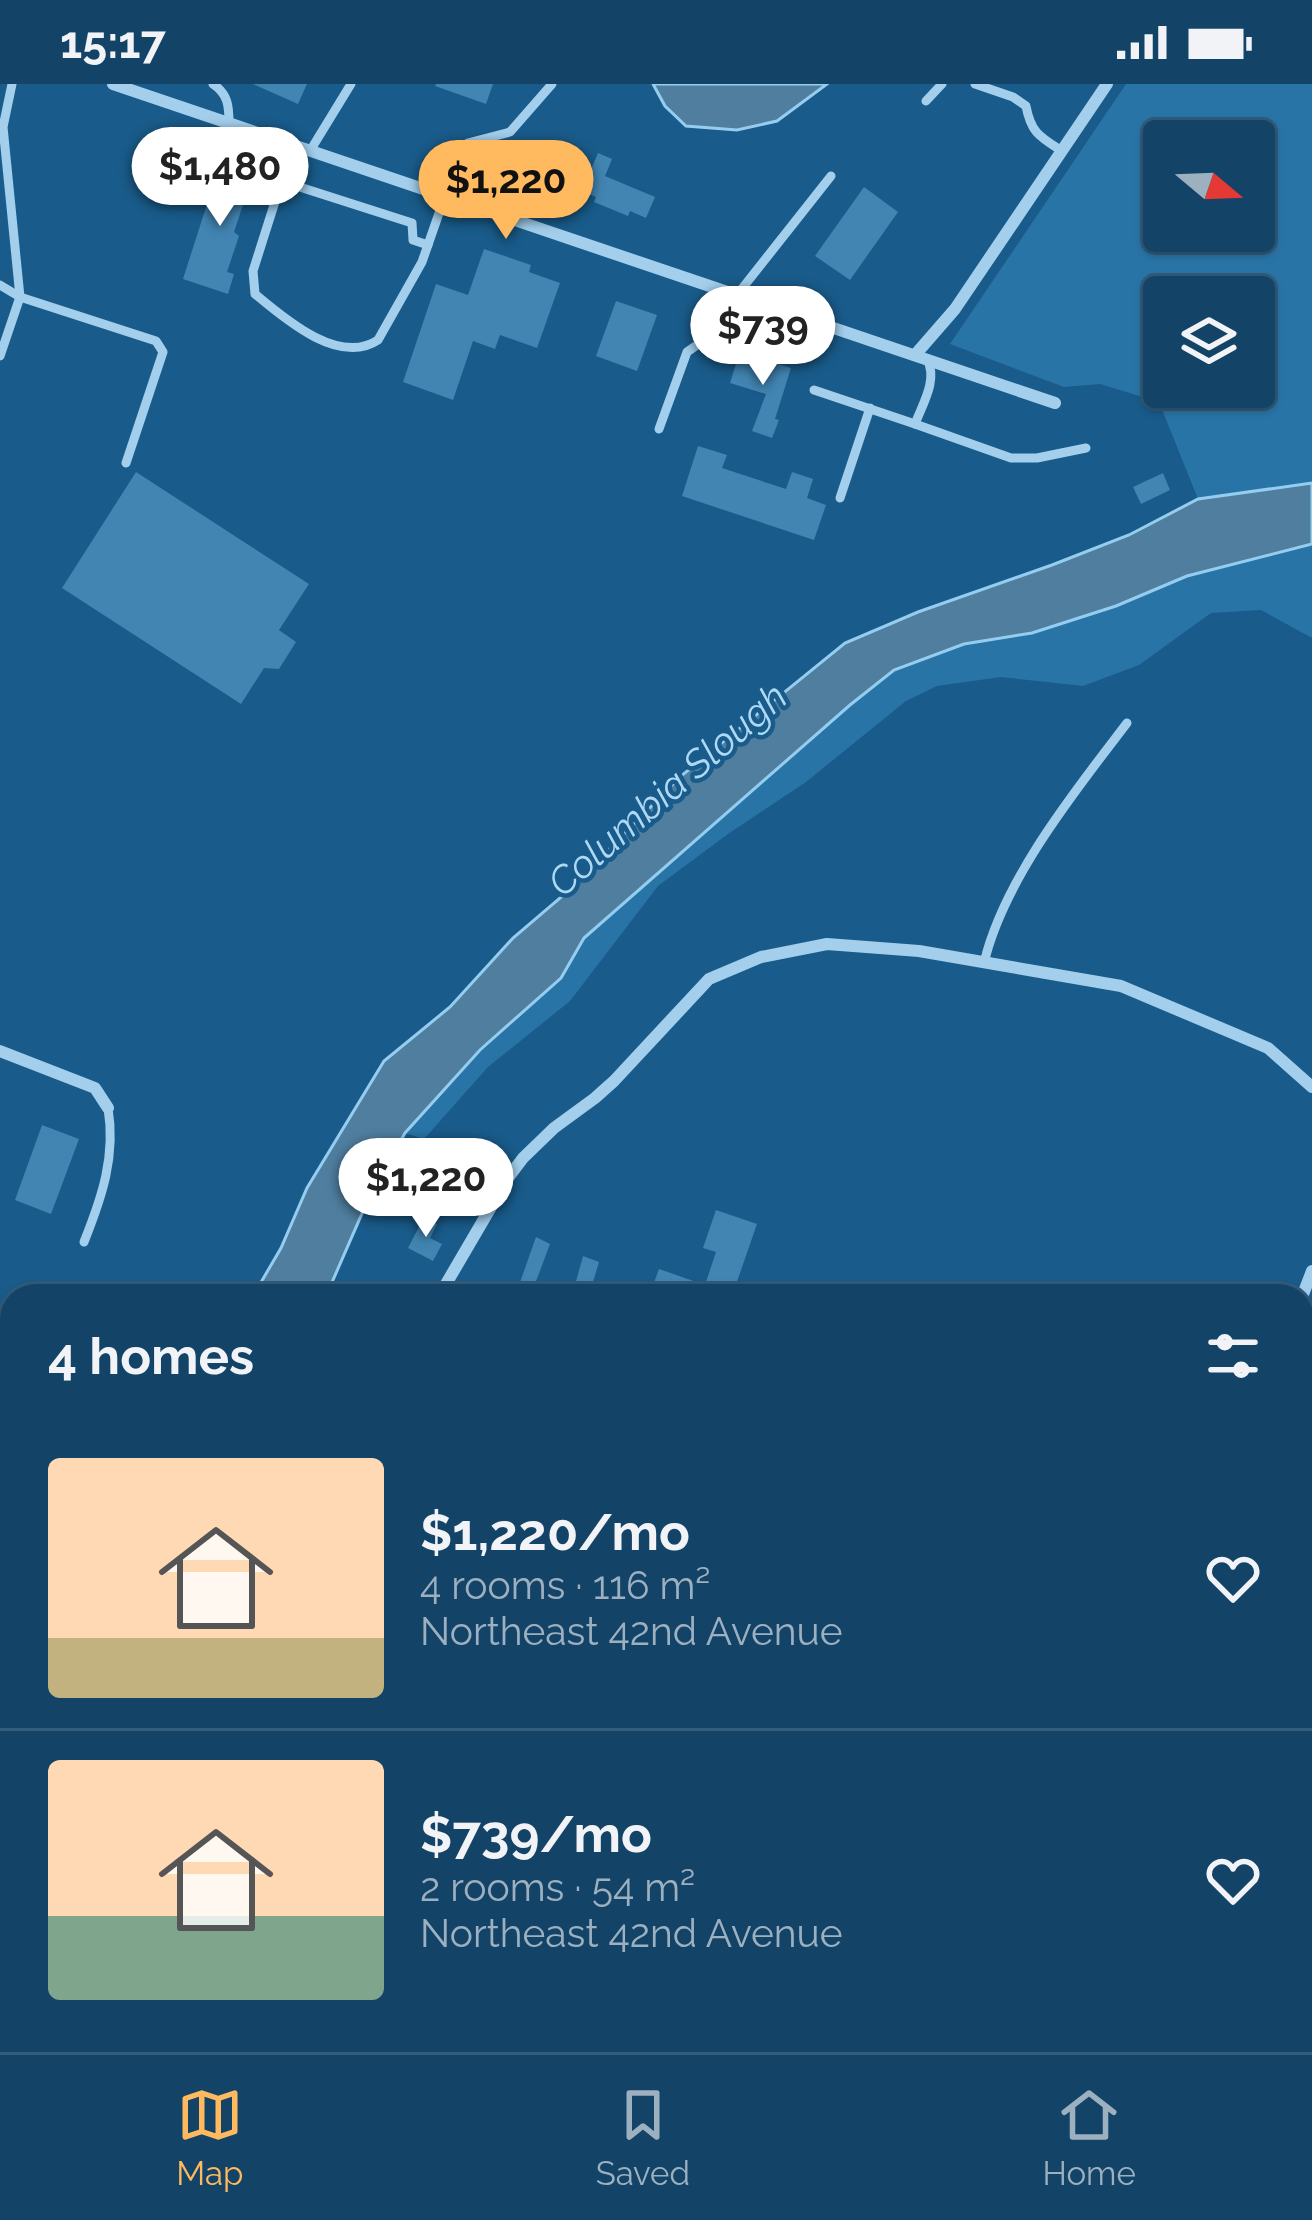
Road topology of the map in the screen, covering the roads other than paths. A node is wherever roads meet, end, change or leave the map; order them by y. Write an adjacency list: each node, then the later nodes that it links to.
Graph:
1 (12, 84): 20 (lane)
2 (113, 84): 9 (street)
3 (213, 84): 11 (lane)
4 (350, 84): 13 (lane)
5 (552, 84): 17 (lane)
6 (942, 84): 10 (lane)
7 (975, 84): 14 (lane)
8 (1107, 84): 14 (street)
9 (138, 88): 11 (street)
10 (926, 101)
11 (229, 123): 12 (street)
12 (293, 145): 13 (street); 16 (lane)
13 (310, 151): 17 (street)
14 (1062, 151): 25 (street)
15 (831, 176): 21 (lane)
16 (281, 181): 18 (lane); 18 (lane)
17 (441, 195): 18 (lane); 21 (street)
18 (428, 245)
19 (0, 285): 20 (lane)
20 (20, 296): 24 (lane); 32 (lane)
21 (742, 296): 22 (lane); 25 (street)
22 (736, 331): 23 (lane); 30 (lane)
23 (785, 351)
24 (0, 356)
25 (921, 357): 27 (street); 29 (lane)
26 (814, 390): 28 (lane)
27 (1055, 403)
28 (870, 409): 29 (lane); 33 (lane)
29 (915, 424): 31 (lane)
30 (659, 429)
31 (1086, 448)
32 (126, 463)
33 (840, 498)
34 (1127, 723): 35 (lane)
35 (984, 963): 37 (street); 40 (street)
36 (0, 1051): 38 (street)
37 (1310, 1081)
38 (108, 1108): 39 (lane)
39 (84, 1241)
40 (446, 1284)

